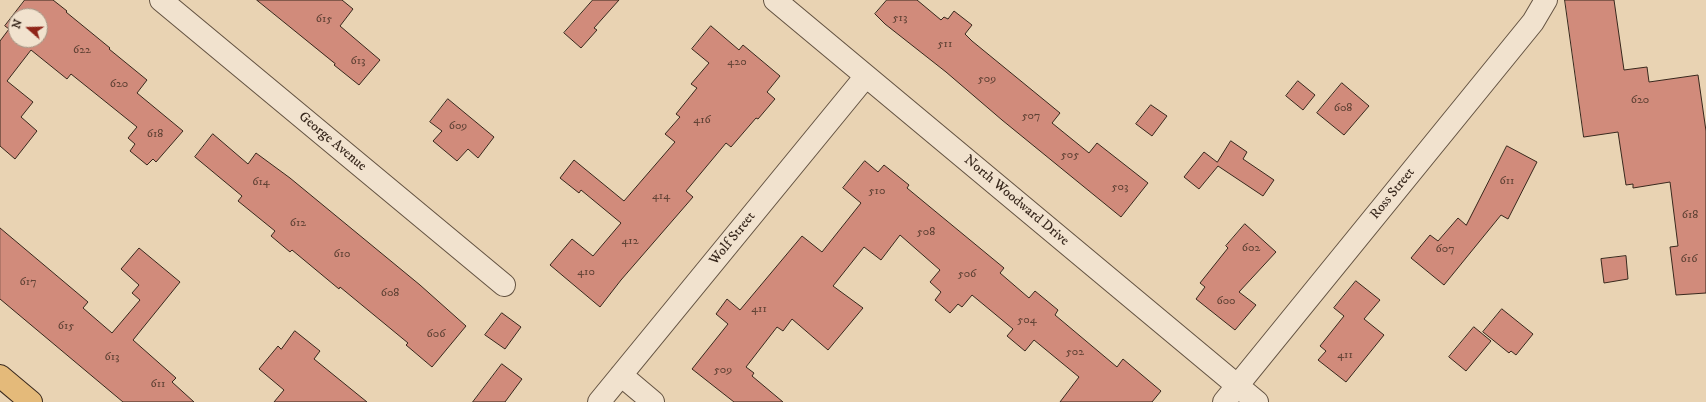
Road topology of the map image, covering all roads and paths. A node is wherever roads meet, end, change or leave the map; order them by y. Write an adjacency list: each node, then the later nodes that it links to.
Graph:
1 (161, 0): 5 (street, George Avenue)
2 (775, 0): 4 (street, North Woodward Drive)
3 (1546, 0): 8 (street, Ross Street)
4 (866, 76): 7 (street, Wolf Street); 8 (street, North Woodward Drive)
5 (504, 285)
6 (0, 376): 9 (main road)
7 (621, 376): 10 (street, Wolf Street); 11 (street)
8 (1230, 394): 12 (street, North Woodward Drive)
9 (31, 402)
10 (599, 402)
11 (653, 402)
12 (1257, 402)

